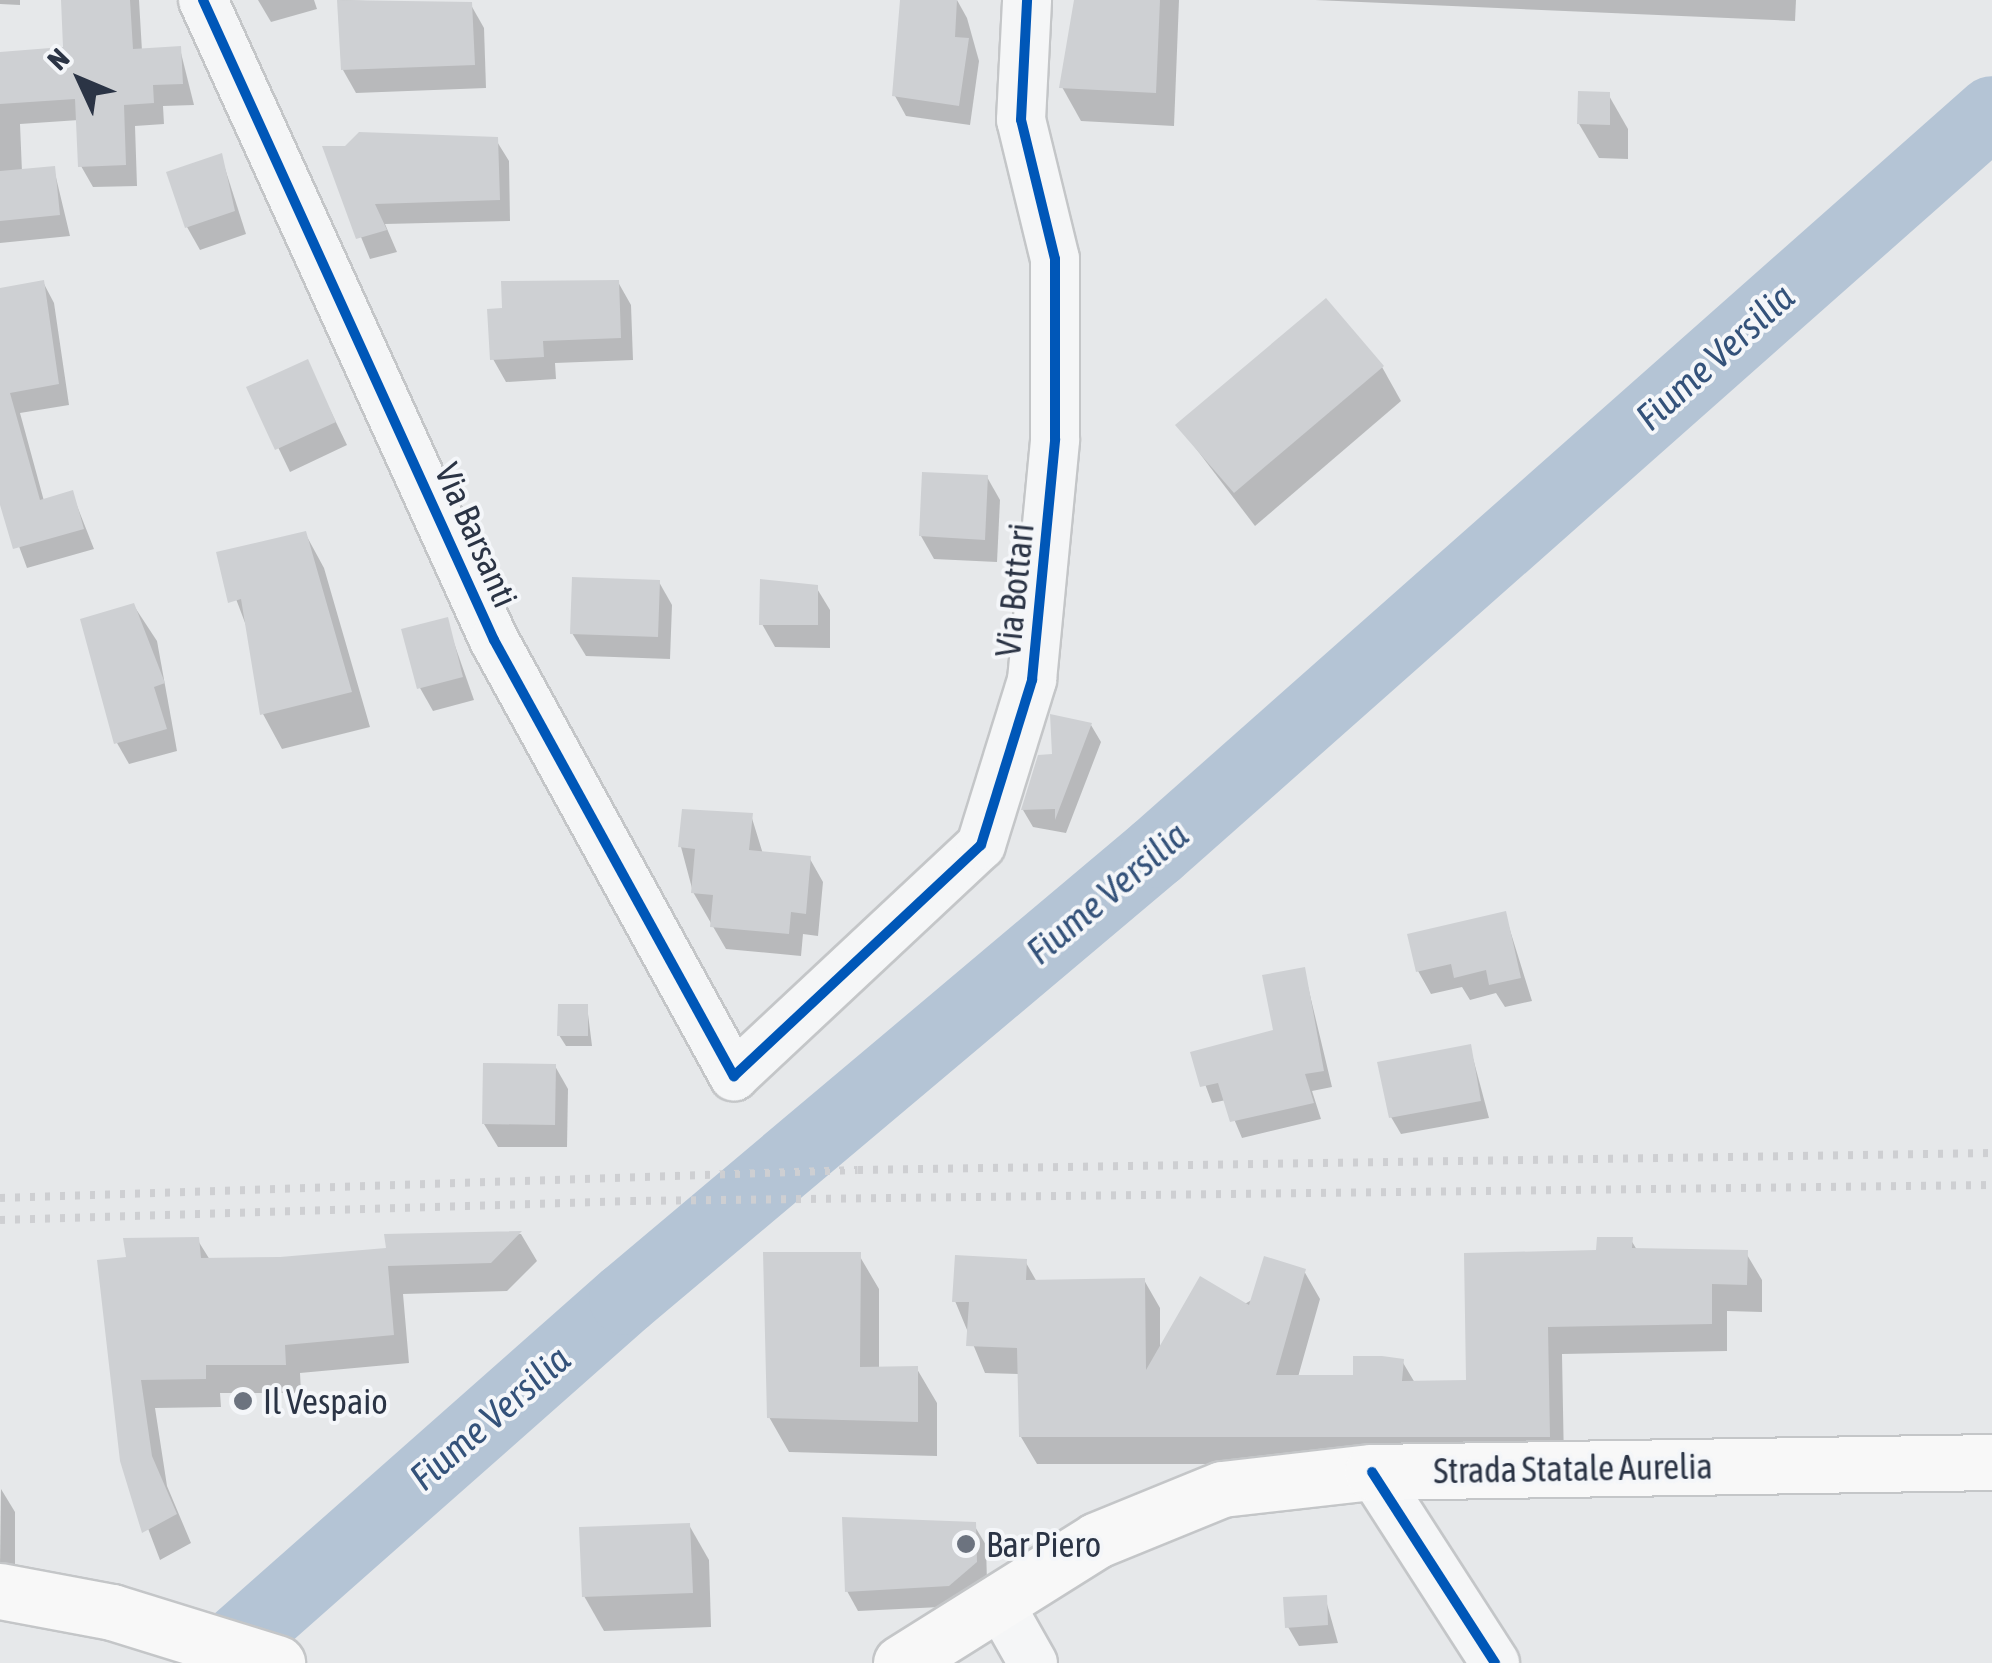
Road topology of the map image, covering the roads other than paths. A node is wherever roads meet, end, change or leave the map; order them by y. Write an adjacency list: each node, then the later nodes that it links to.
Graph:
1 (204, 0): 3 (street, Via Barsanti)
2 (1027, 0): 3 (street, Via Bottari)
3 (734, 1076)
4 (1992, 1462): 5 (main road, Strada Statale Aurelia)
5 (1372, 1472): 7 (main road, Strada Statale Aurelia); 11 (street)
6 (0, 1591): 8 (main road)
7 (999, 1603): 9 (main road, Strada Statale Aurelia); 10 (street)
8 (273, 1662)
9 (901, 1663)
10 (1033, 1663)
11 (1495, 1663)

